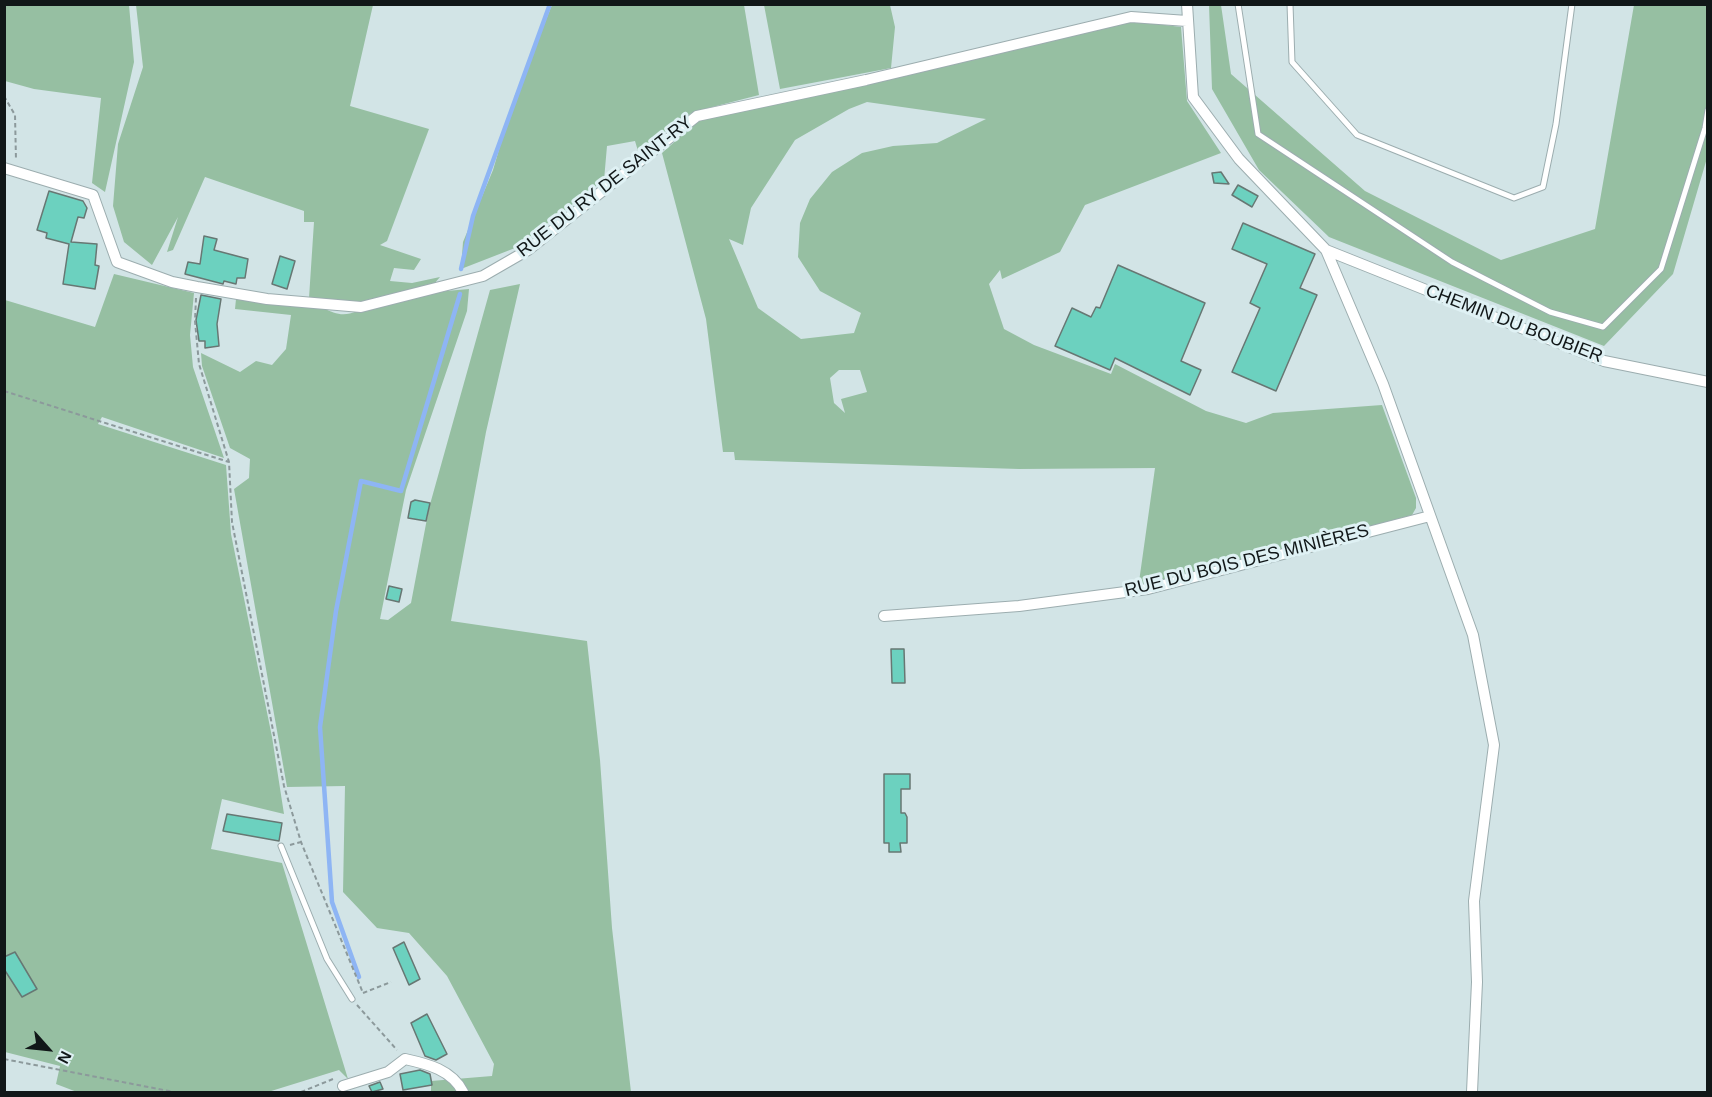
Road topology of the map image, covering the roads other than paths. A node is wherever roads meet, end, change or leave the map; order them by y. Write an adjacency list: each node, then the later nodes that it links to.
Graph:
1 (1187, 4): 5 (street)
2 (1238, 4): 6 (lane)
3 (1290, 4): 4 (lane)
4 (1572, 4)
5 (1187, 21): 7 (street, RUE DU RY DE SAINT-RY); 8 (street)
6 (1707, 110)
7 (4, 168)
8 (1326, 250): 9 (street, CHEMIN DU BOUBIER); 10 (street)
9 (1707, 382)
10 (1430, 516): 11 (street, RUE DU BOIS DES MINIÈRES); 16 (street)
11 (884, 616)
12 (281, 846): 13 (lane)
13 (352, 999)
14 (343, 1086): 15 (street)
15 (463, 1092)
16 (1472, 1092)

